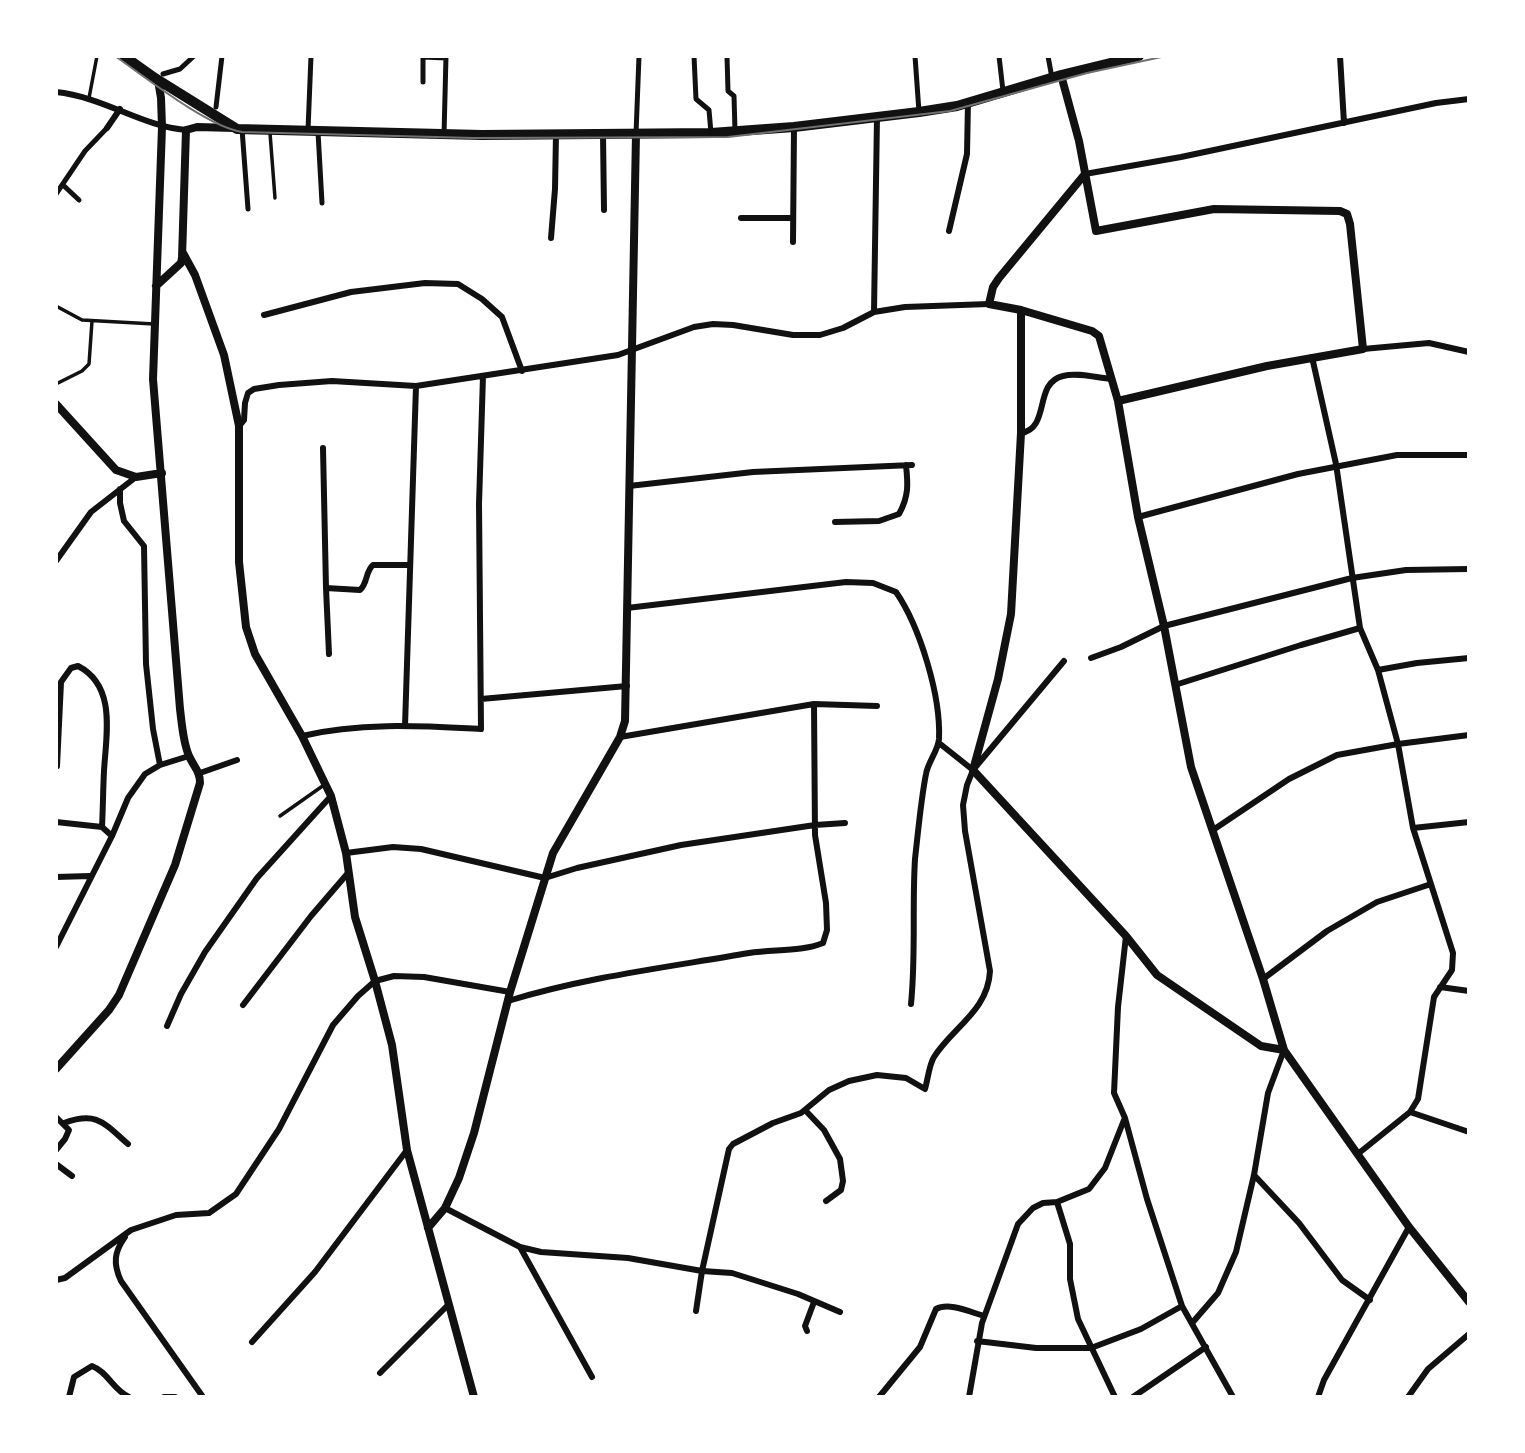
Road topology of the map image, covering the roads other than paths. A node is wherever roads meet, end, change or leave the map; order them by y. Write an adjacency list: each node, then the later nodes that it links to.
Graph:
1 (97, 56): 21 (lane)
2 (124, 56): 16 (main road)
3 (194, 56): 16 (street)
4 (222, 56): 24 (street)
5 (312, 56): 36 (street)
6 (424, 56): 15 (street); 18 (street)
7 (639, 56): 40 (street)
8 (694, 56): 37 (street)
9 (727, 56): 35 (street)
10 (915, 56): 26 (street)
11 (999, 56): 20 (street)
12 (1048, 56): 17 (street)
13 (1139, 56): 17 (main road)
14 (1340, 56): 28 (street)
15 (446, 57): 41 (street)
16 (160, 77): 29 (street); 32 (main road)
17 (1057, 77): 20 (main road); 42 (street)
18 (423, 82)
19 (56, 92): 21 (street)
20 (1003, 93): 23 (main road)
21 (89, 98): 25 (street)
22 (1469, 99): 28 (street)
23 (968, 103): 26 (main road); 52 (street)
24 (216, 107)
25 (120, 109): 29 (street); 31 (street)
26 (919, 112): 27 (main road)
27 (877, 117): 30 (main road); 60 (street)
28 (1344, 123): 42 (street)
29 (162, 127): 33 (street); 56 (street)
30 (794, 127): 35 (main road); 51 (street)
31 (107, 128): 43 (street)
32 (238, 129): 33 (street); 34 (main road); 48 (street)
33 (186, 130): 55 (street)
34 (270, 131): 36 (main road); 45 (lane)
35 (735, 131): 37 (main road)
36 (313, 132): 41 (main road); 47 (street)
37 (710, 133): 40 (main road)
38 (556, 134): 39 (main road); 41 (main road); 53 (street)
39 (603, 134): 40 (main road); 49 (street)
40 (636, 134): 64 (street)
41 (444, 135)
42 (1085, 174): 57 (street); 65 (street)
43 (63, 185): 44 (street); 46 (street)
44 (56, 194)
45 (275, 198)
46 (79, 200)
47 (322, 203)
48 (248, 209)
49 (604, 210)
50 (741, 218): 51 (street)
51 (793, 218): 54 (street)
52 (949, 231)
53 (551, 238)
54 (793, 242)
55 (183, 253): 56 (street); 75 (street)
56 (156, 286): 63 (street)
57 (989, 304): 59 (street); 60 (street)
58 (57, 308): 62 (lane)
59 (1021, 310): 70 (street); 76 (street)
60 (874, 312): 64 (street)
61 (264, 315): 68 (street)
62 (92, 321): 63 (lane); 71 (lane)
63 (154, 324): 80 (street)
64 (630, 349): 68 (street); 82 (street)
65 (1363, 349): 66 (street); 67 (street)
66 (1469, 352)
67 (1312, 357): 73 (street); 79 (street)
68 (522, 371): 69 (street)
69 (483, 376): 72 (street); 101 (street)
70 (1112, 379): 73 (street); 76 (street)
71 (56, 384)
72 (416, 386): 75 (street); 87 (street)
73 (1118, 401): 84 (street)
74 (56, 404): 81 (street)
75 (239, 426): 106 (street)
76 (1021, 433): 114 (street)
77 (323, 448): 90 (street)
78 (1469, 455): 79 (street)
79 (1336, 467): 84 (street); 89 (street)
80 (162, 474): 81 (street); 110 (street)
81 (136, 477): 83 (street)
82 (629, 486): 85 (street); 91 (street)
83 (120, 489): 86 (street); 112 (street)
84 (1139, 517): 92 (street)
85 (835, 522)
86 (56, 558)
87 (410, 565): 90 (street); 104 (street)
88 (1469, 569): 89 (street)
89 (1352, 578): 92 (street); 93 (street)
90 (326, 587): 94 (street)
91 (627, 608): 100 (street); 108 (street)
92 (1164, 626): 95 (street); 99 (street)
93 (1360, 628): 98 (street); 99 (street)
94 (328, 653)
95 (1091, 658)
96 (1469, 658): 98 (street)
97 (1064, 661): 114 (street)
98 (1378, 670): 109 (street)
99 (1175, 685): 125 (street)
100 (627, 686): 101 (street); 107 (street)
101 (481, 699): 104 (street)
102 (814, 704): 103 (street); 107 (street); 122 (street)
103 (877, 706)
104 (405, 726): 106 (street)
105 (1469, 735): 109 (street)
106 (302, 736): 116 (street)
107 (620, 737): 131 (street)
108 (939, 743): 114 (street); 140 (street)
109 (1398, 744): 124 (street); 125 (street)
110 (189, 756): 112 (street); 115 (street)
111 (237, 760): 115 (street)
112 (160, 765): 126 (street)
113 (57, 766): 123 (street)
114 (973, 770): 133 (street); 145 (street)
115 (200, 773): 144 (street)
116 (326, 784): 117 (street); 118 (lane)
117 (331, 796): 127 (street); 142 (street)
118 (280, 816)
119 (56, 822): 123 (street)
120 (1469, 822): 124 (street)
121 (845, 823): 122 (street)
122 (815, 825): 131 (street); 139 (street)
123 (102, 827): 126 (street)
124 (1413, 828): 132 (street)
125 (1213, 830): 135 (street)
126 (112, 836): 129 (street)
127 (346, 853): 128 (street); 131 (street)
128 (348, 873): 136 (street); 141 (street)
129 (90, 876): 130 (street); 134 (street)
130 (56, 877)
131 (545, 878): 139 (street)
132 (1431, 884): 135 (street); 137 (street)
133 (1126, 936): 143 (street); 148 (street)
134 (56, 947)
135 (1264, 979): 143 (street)
136 (375, 981): 139 (street); 153 (street); 163 (street)
137 (1440, 987): 138 (street); 146 (street)
138 (1469, 991)
139 (509, 996): 160 (street)
140 (911, 1004)
141 (243, 1005)
142 (167, 1027)
143 (1284, 1050): 154 (street); 156 (street)
144 (56, 1069)
145 (805, 1110): 158 (street); 165 (street)
146 (1410, 1112): 150 (street); 154 (street)
147 (56, 1117): 149 (street)
148 (1125, 1118): 159 (street); 171 (street)
149 (64, 1123): 151 (street); 152 (street)
150 (1469, 1132)
151 (128, 1144)
152 (56, 1150)
153 (407, 1150): 162 (street); 179 (street)
154 (1359, 1153): 161 (street)
155 (56, 1164): 157 (street)
156 (1254, 1175): 167 (street); 175 (street)
157 (72, 1177)
158 (825, 1201)
159 (1057, 1202): 174 (street); 181 (street)
160 (445, 1208): 162 (street); 164 (street)
161 (1409, 1227): 167 (street); 169 (street)
162 (428, 1228): 170 (street)
163 (131, 1230): 166 (street); 188 (street)
164 (520, 1247): 165 (street); 183 (street)
165 (702, 1271): 168 (street); 172 (street)
166 (56, 1280)
167 (1370, 1300): 195 (street)
168 (814, 1302): 173 (street); 176 (street)
169 (1469, 1302)
170 (448, 1305): 182 (street); 189 (street)
171 (1182, 1306): 175 (street); 181 (street)
172 (696, 1311)
173 (840, 1312)
174 (984, 1316): 178 (street); 190 (street)
175 (1193, 1322): 180 (street)
176 (807, 1331)
177 (1469, 1334): 196 (street)
178 (977, 1341): 181 (street); 191 (street)
179 (252, 1342)
180 (1206, 1347): 193 (street); 194 (street)
181 (1090, 1348): 192 (street)
182 (380, 1373)
183 (592, 1377)
184 (69, 1397): 185 (street)
185 (129, 1397)
186 (164, 1397): 187 (street)
187 (175, 1397)
188 (203, 1397)
189 (474, 1397)
190 (880, 1397)
191 (969, 1397)
192 (1115, 1397)
193 (1133, 1397)
194 (1233, 1397)
195 (1318, 1397)
196 (1408, 1397)

